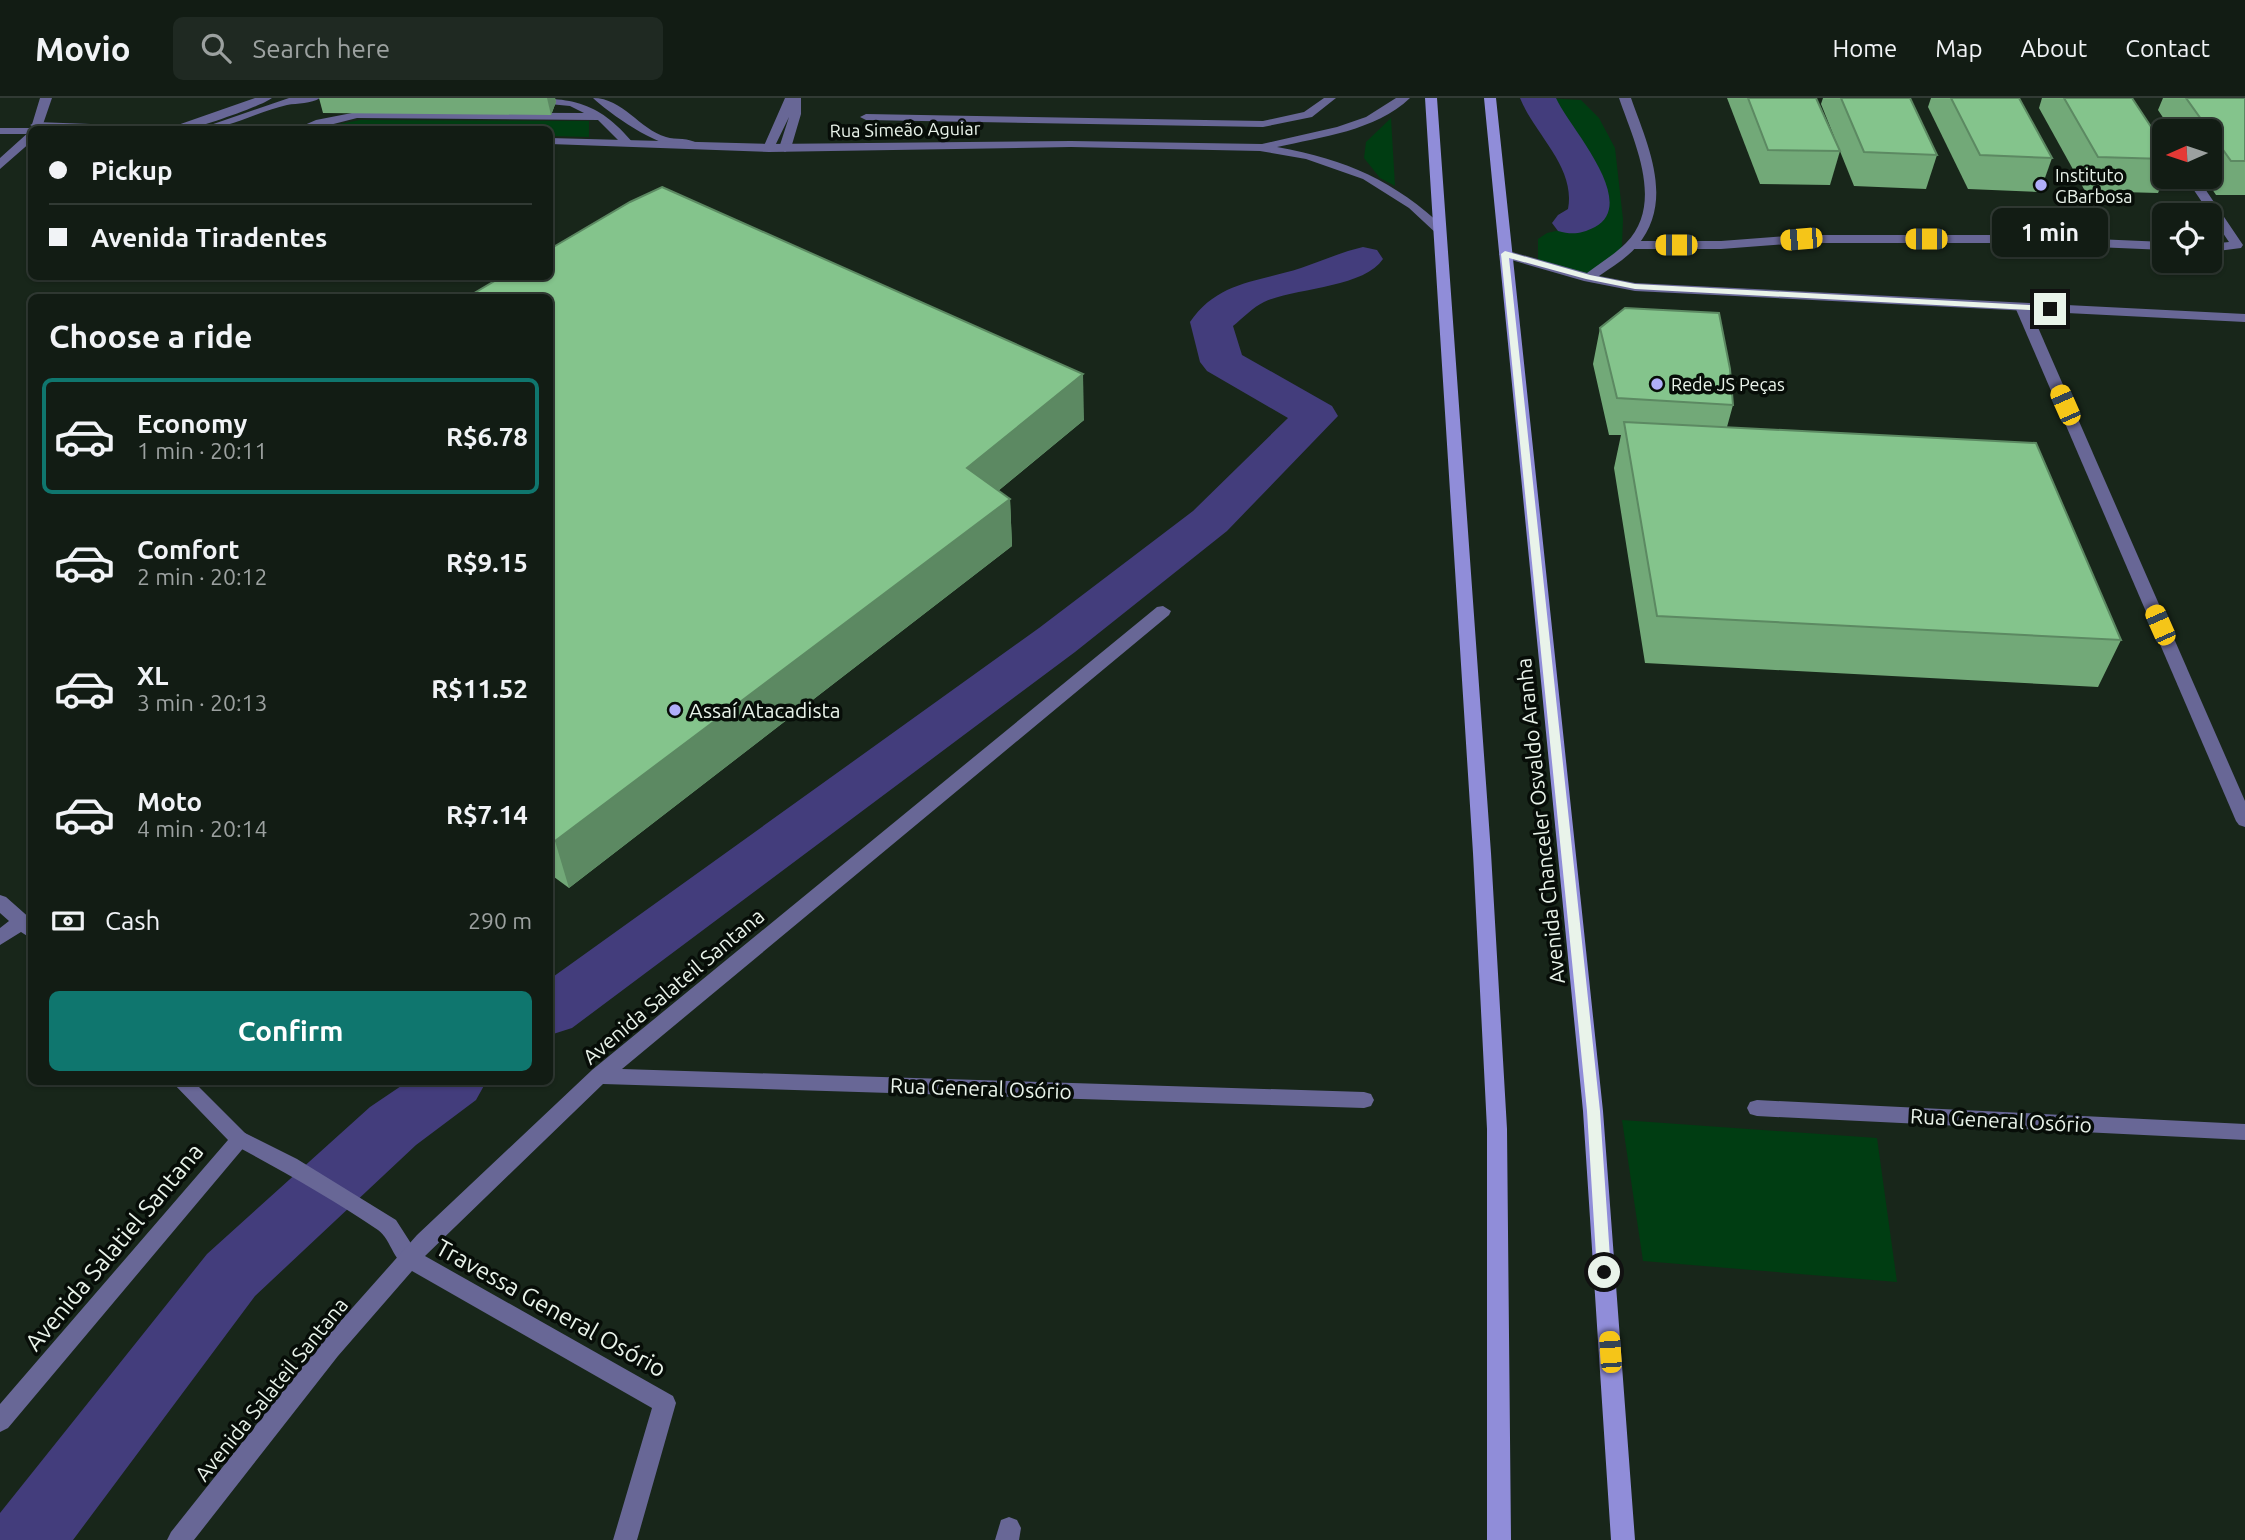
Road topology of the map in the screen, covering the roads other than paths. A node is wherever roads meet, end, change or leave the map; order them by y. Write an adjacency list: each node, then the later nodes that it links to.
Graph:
1 (46, 98): 16 (street)
2 (266, 98): 17 (street)
3 (314, 98): 12 (street)
4 (517, 98): 13 (street)
5 (599, 98): 25 (street)
6 (793, 98): 27 (street); 28 (street)
7 (1330, 98): 14 (street)
8 (1404, 98): 26 (street)
9 (1431, 98): 31 (main road)
10 (1490, 98): 36 (main road, Avenida Chanceler Osvaldo Aranha)
11 (1625, 98): 32 (street)
12 (285, 102): 15 (street); 18 (street)
13 (601, 117): 15 (street); 24 (street)
14 (866, 117)
15 (320, 122): 19 (street)
16 (36, 126)
17 (185, 126)
18 (213, 126)
19 (309, 126)
20 (28, 130): 21 (street)
21 (0, 131)
22 (28, 136): 29 (street)
23 (553, 141): 24 (street, Rua Simeão Aguiar)
24 (628, 144): 25 (street, Rua Simeão Aguiar)
25 (720, 147): 27 (street, Rua Simeão Aguiar)
26 (1260, 147): 28 (street, Rua Simeão Aguiar); 31 (street)
27 (769, 148): 28 (street, Rua Simeão Aguiar)
28 (785, 148)
29 (0, 165)
30 (2200, 189): 33 (street)
31 (1442, 232): 55 (main road)
32 (1632, 244): 34 (street); 37 (street)
33 (2241, 244): 35 (street)
34 (2152, 245)
35 (2222, 246)
36 (1505, 254): 37 (street); 56 (main road, Avenida Chanceler Osvaldo Aranha)
37 (1589, 278): 38 (street)
38 (2022, 307): 39 (street); 41 (street)
39 (2245, 318)
40 (1163, 611): 45 (street, Avenida Salateil Santana)
41 (2245, 821)
42 (0, 902): 43 (street)
43 (26, 927): 44 (street)
44 (0, 938)
45 (599, 1076): 47 (street, Rua General Osório); 51 (street, Avenida Salateil Santana)
46 (185, 1085): 50 (street)
47 (1364, 1100)
48 (1756, 1108): 49 (street, Rua General Osório)
49 (2245, 1132)
50 (240, 1139): 51 (street); 52 (street, Avenida Salatiel Santana)
51 (410, 1259): 53 (street, Avenida Salateil Santana); 54 (street, Travessa General Osório)
52 (0, 1421)
53 (179, 1540)
54 (625, 1540)
55 (1499, 1540)
56 (1622, 1540)

